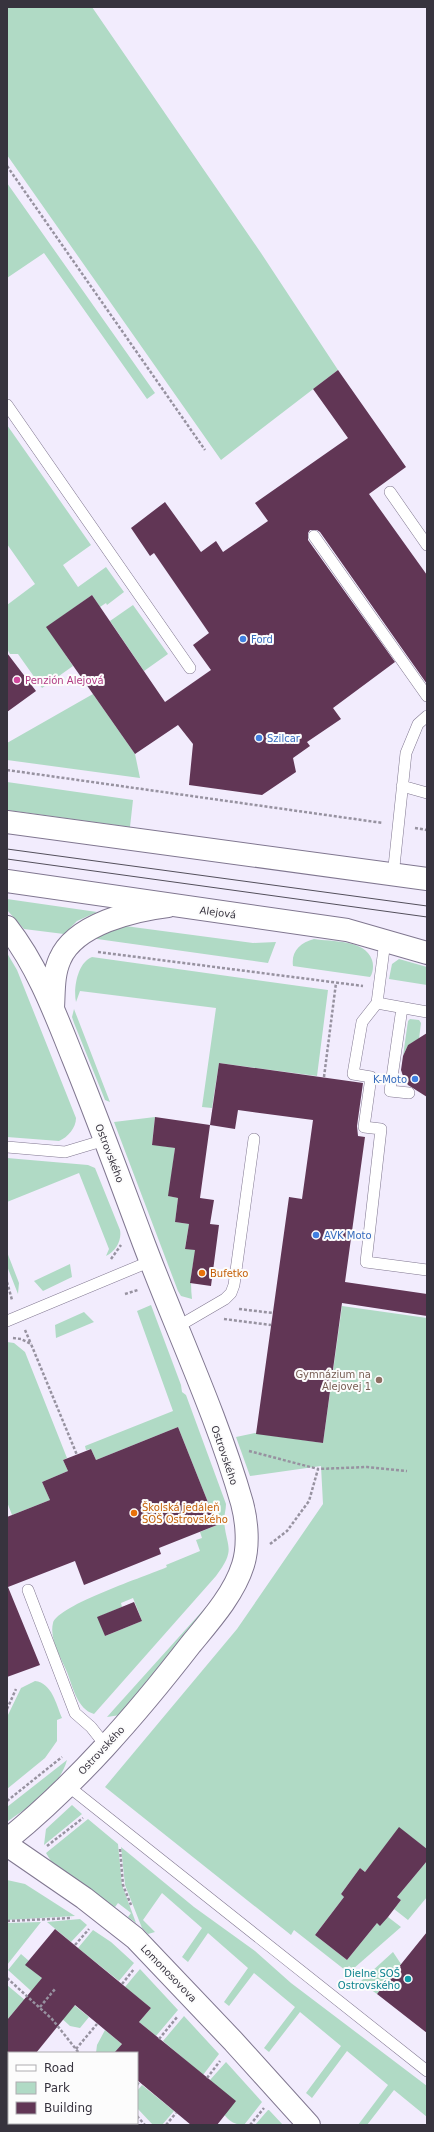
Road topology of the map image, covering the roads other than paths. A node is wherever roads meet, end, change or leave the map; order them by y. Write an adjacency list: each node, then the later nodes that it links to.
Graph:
1 (7, 405): 5 (lane)
2 (390, 492): 4 (lane)
3 (314, 536): 6 (lane)
4 (427, 545)
5 (190, 668)
6 (427, 696)
7 (427, 716): 8 (lane)
8 (402, 786): 9 (lane); 11 (lane)
9 (427, 793)
10 (7, 822): 11 (street)
11 (393, 876): 12 (street)
12 (427, 879)
13 (7, 881): 14 (street, Alejová)
14 (169, 906): 16 (street, Alejová); 20 (street)
15 (7, 927): 20 (street, Ostrovského)
16 (385, 941): 17 (street, Alejová); 18 (lane)
17 (427, 953)
18 (377, 1003): 19 (lane); 27 (lane)
19 (402, 1008): 21 (lane); 22 (lane)
20 (53, 1009): 24 (street, Ostrovského)
21 (427, 1012)
22 (409, 1093)
23 (254, 1139): 29 (lane)
24 (105, 1140): 25 (lane); 26 (street, Ostrovského)
25 (7, 1147)
26 (150, 1261): 28 (lane); 29 (street, Ostrovského)
27 (427, 1270)
28 (7, 1321)
29 (177, 1327): 31 (street, Ostrovského)
30 (28, 1590): 31 (lane)
31 (106, 1746): 32 (street, Ostrovského)
32 (68, 1786): 33 (street, Ostrovského); 35 (lane)
33 (7, 1840)
34 (7, 1845): 36 (street, Lomonosovova)
35 (427, 2071)
36 (309, 2125)

